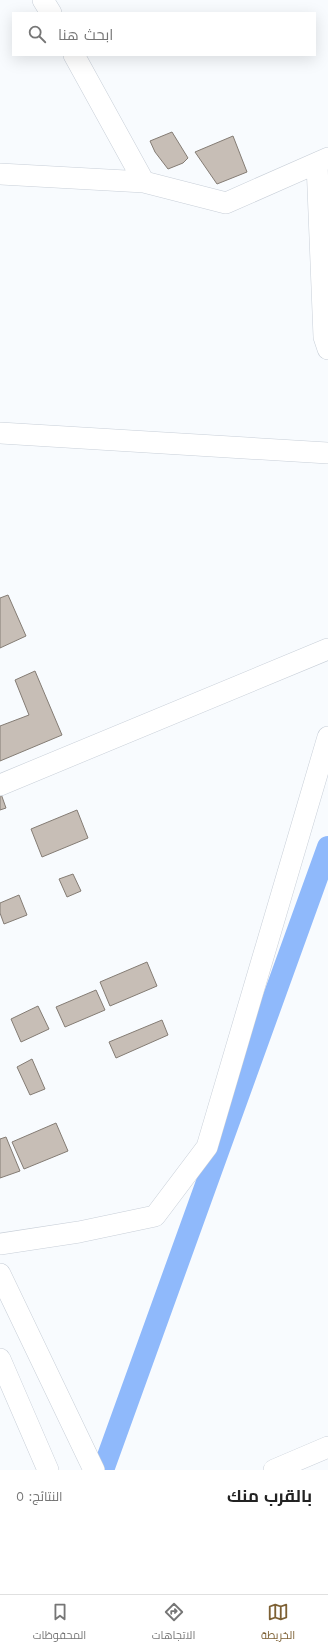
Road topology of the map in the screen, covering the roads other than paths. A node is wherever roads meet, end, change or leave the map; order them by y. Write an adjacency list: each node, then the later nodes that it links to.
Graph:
1 (43, 0): 2 (street)
2 (49, 12)
3 (75, 56): 6 (street)
4 (323, 160): 6 (street); 7 (street)
5 (0, 174): 6 (street)
6 (144, 182)
7 (328, 349)
8 (0, 433): 9 (street)
9 (328, 452)
10 (328, 649): 12 (street)
11 (328, 737): 13 (street)
12 (0, 785)
13 (0, 1244)
14 (0, 1274): 18 (street)
15 (0, 1359): 17 (street)
16 (328, 1447): 19 (street)
17 (48, 1470)
18 (94, 1470)
19 (274, 1470)

